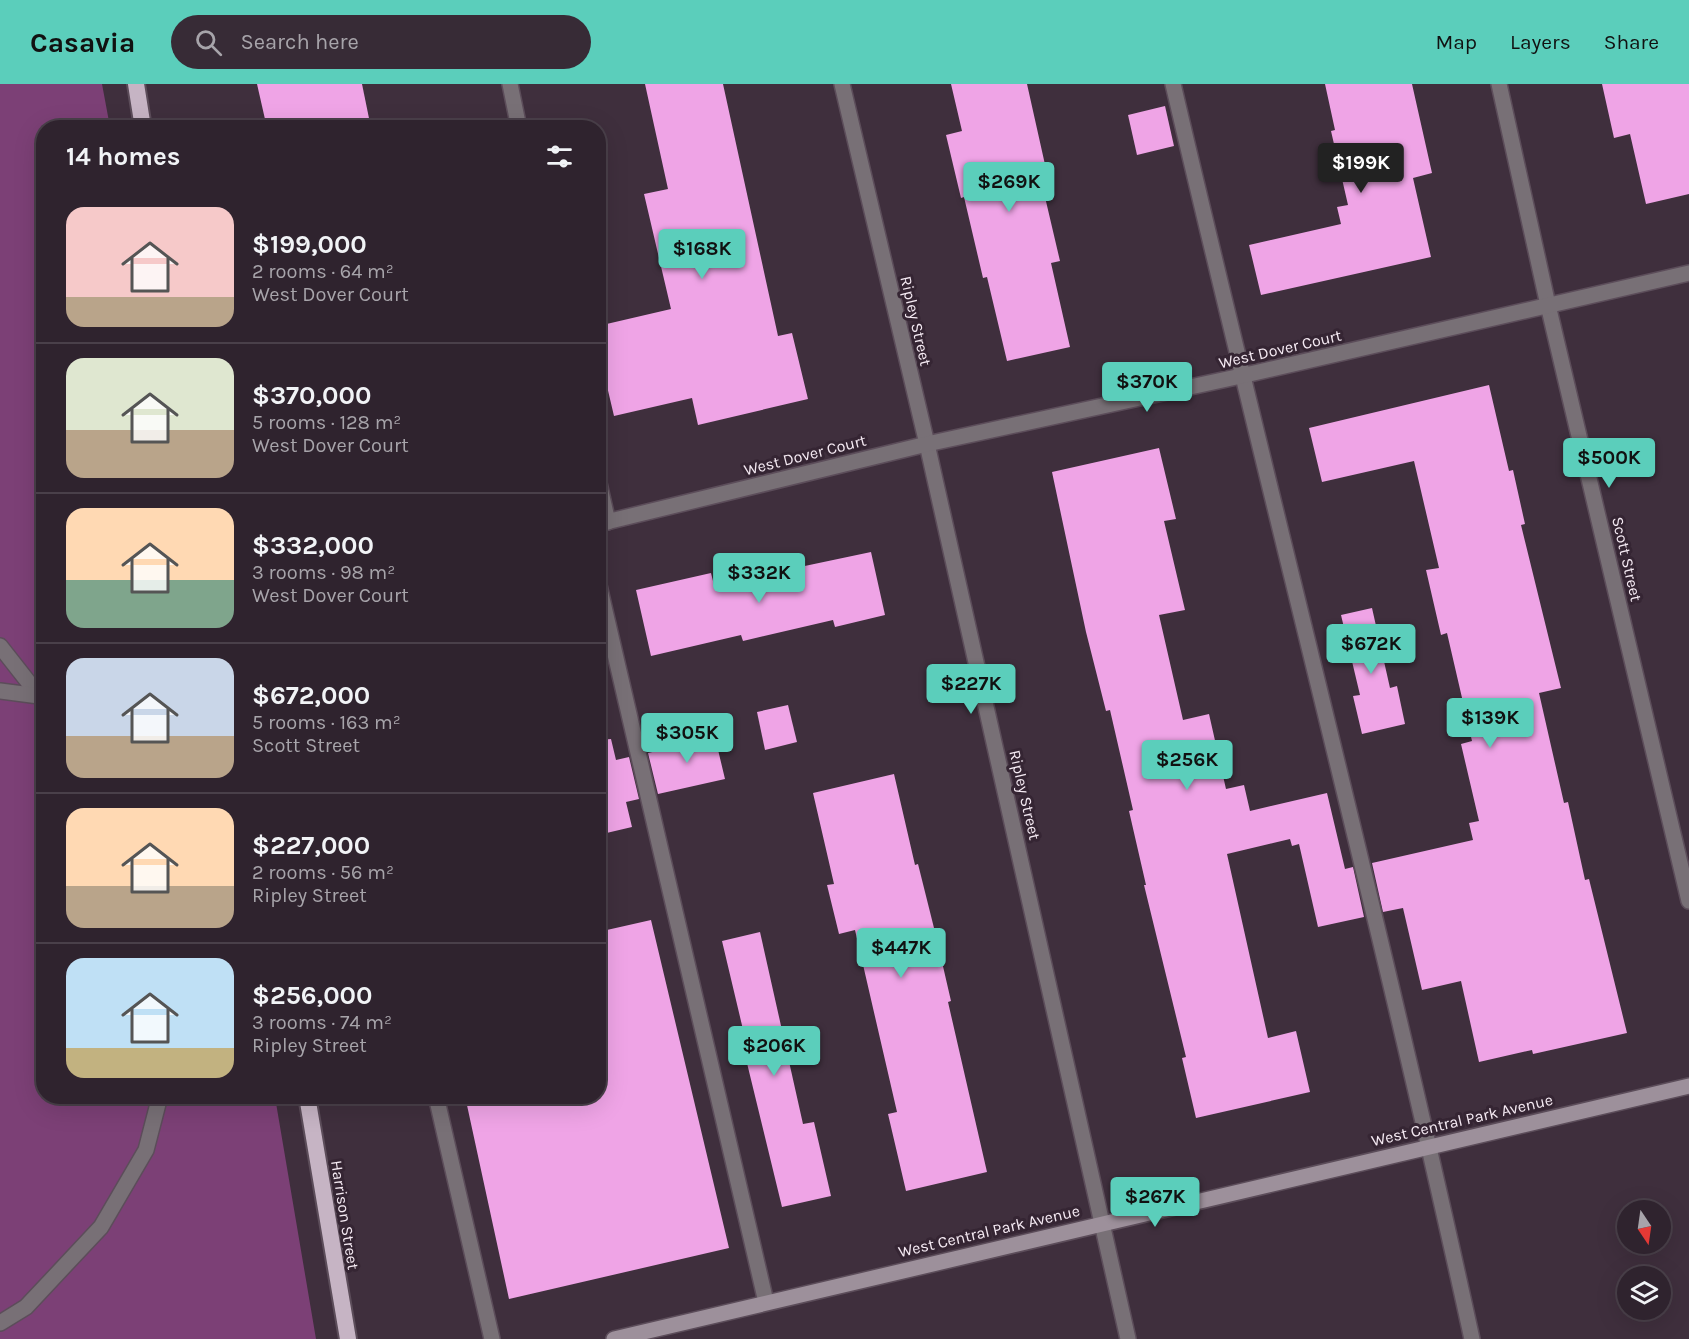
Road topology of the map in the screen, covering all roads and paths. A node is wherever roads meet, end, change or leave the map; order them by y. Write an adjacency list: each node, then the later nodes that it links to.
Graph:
1 (136, 84): 6 (highway)
2 (510, 84): 7 (street)
3 (842, 84): 11 (street, Ripley Street)
4 (1173, 84): 10 (street)
5 (1499, 84): 9 (street, Scott Street)
6 (142, 120)
7 (517, 120)
8 (1689, 273): 9 (street, West Dover Court)
9 (1548, 306): 10 (street, West Dover Court); 18 (street, Scott Street)
10 (1241, 376): 11 (street, West Dover Court); 23 (street)
11 (927, 444): 12 (street, West Dover Court); 24 (street, Ripley Street)
12 (606, 522)
13 (606, 616): 25 (street)
14 (0, 646): 16 (street)
15 (0, 691): 17 (street)
16 (36, 693)
17 (36, 698)
18 (1689, 901)
19 (1689, 1086): 23 (main road, West Central Park Avenue)
20 (158, 1104): 26 (street)
21 (308, 1104): 27 (highway, Harrison Street)
22 (438, 1104): 28 (street)
23 (1430, 1146): 24 (main road, West Central Park Avenue); 31 (street)
24 (1103, 1223): 25 (main road, West Central Park Avenue); 30 (street, Ripley Street)
25 (766, 1302): 29 (main road, West Central Park Avenue)
26 (0, 1323)
27 (348, 1339)
28 (492, 1339)
29 (614, 1339)
30 (1128, 1339)
31 (1472, 1339)

